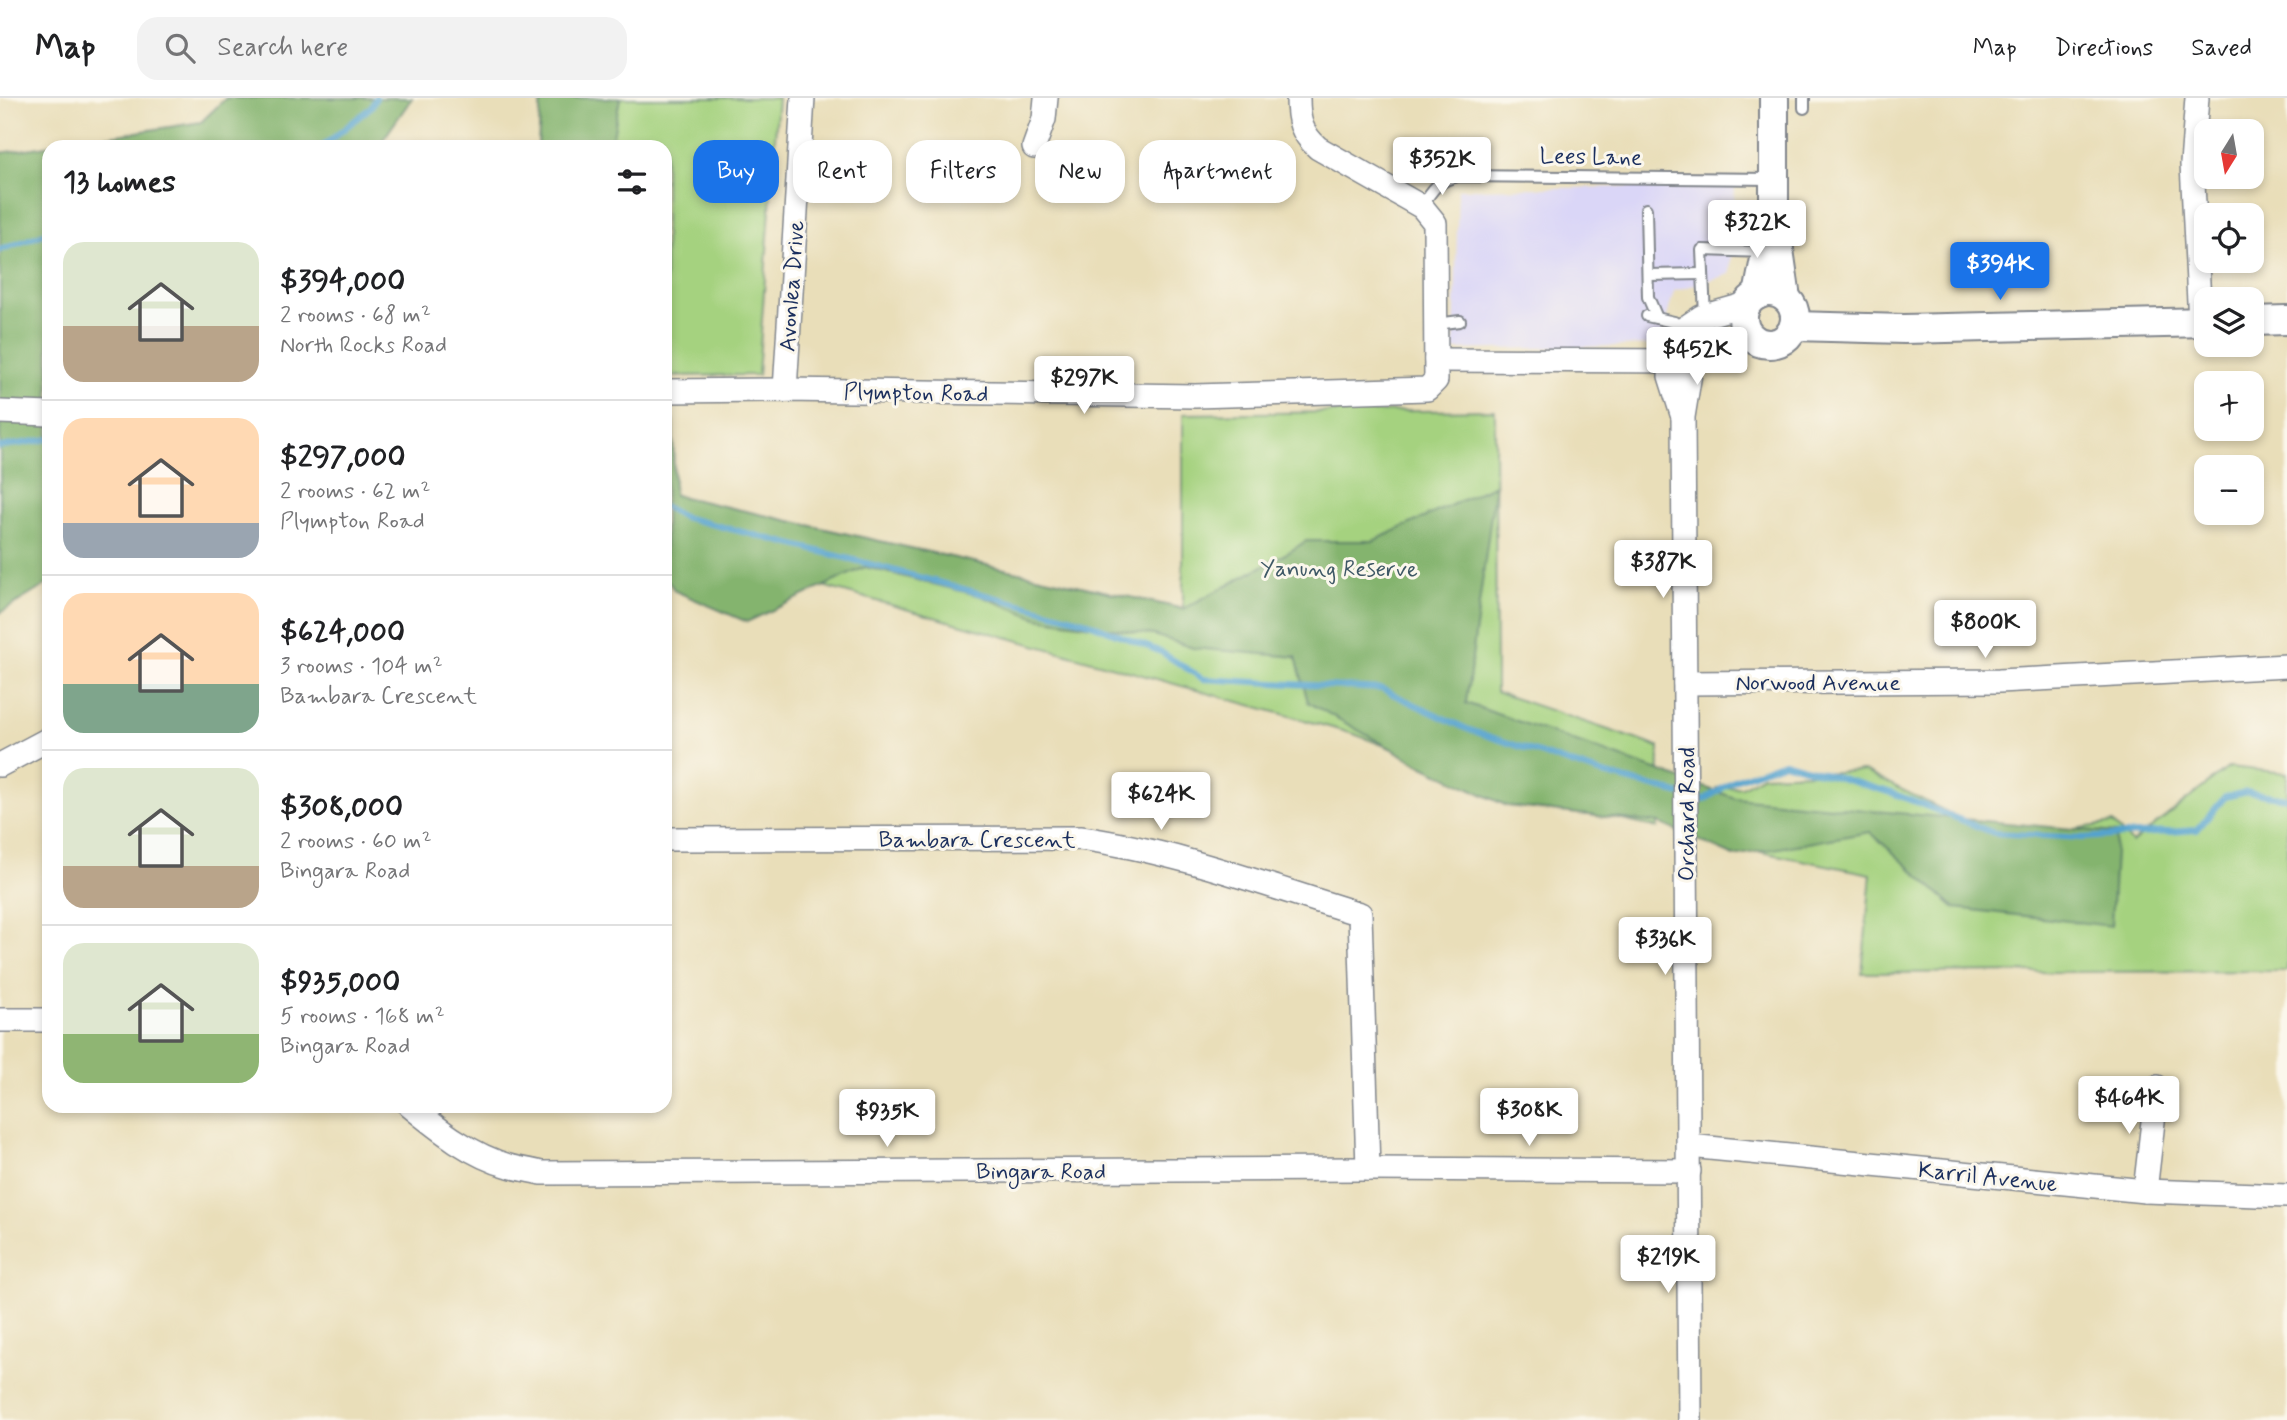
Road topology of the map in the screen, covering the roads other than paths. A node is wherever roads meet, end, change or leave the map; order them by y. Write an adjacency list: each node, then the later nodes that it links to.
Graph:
1 (803, 98): 28 (street, Avonlea Drive)
2 (1046, 98): 6 (street)
3 (1298, 98): 8 (street)
4 (1774, 98): 7 (street)
5 (2197, 98): 14 (street)
6 (1034, 146)
7 (1774, 179): 8 (lane, Lees Lane); 10 (street)
8 (1422, 207): 22 (street)
9 (1646, 209): 13 (lane)
10 (1774, 215): 11 (street); 15 (street)
11 (1765, 252): 12 (lane); 16 (street)
12 (1703, 274): 13 (lane); 17 (lane)
13 (1648, 275): 24 (lane)
14 (2201, 287)
15 (1786, 299): 16 (street); 23 (street)
16 (1752, 300): 17 (street); 25 (street)
17 (1705, 316): 24 (street)
18 (2287, 320): 20 (street)
19 (1460, 321): 22 (lane)
20 (2264, 321)
21 (2194, 322): 23 (street)
22 (1436, 324): 26 (street)
23 (1794, 326): 25 (street)
24 (1683, 329): 27 (street, Orchard Road)
25 (1750, 336): 27 (street)
26 (1436, 360): 27 (street); 28 (street, Plympton Road)
27 (1683, 361): 33 (street, Orchard Road)
28 (785, 390): 29 (street, Plympton Road)
29 (672, 391)
30 (0, 412): 31 (street)
31 (42, 414)
32 (2287, 666): 33 (street, Norwood Avenue)
33 (1685, 683): 41 (street, Orchard Road)
34 (42, 743): 35 (street)
35 (0, 765)
36 (672, 839): 42 (street, Bambara Crescent)
37 (0, 1020): 38 (street)
38 (42, 1020)
39 (2157, 1087): 44 (street)
40 (419, 1113): 42 (street, Bingara Road)
41 (1689, 1146): 43 (street, Orchard Road); 44 (street, Karril Avenue)
42 (1368, 1169): 43 (street, Bingara Road)
43 (1689, 1171): 46 (street, Orchard Road)
44 (2145, 1191): 45 (street, Karril Avenue)
45 (2287, 1196)
46 (1690, 1420)

